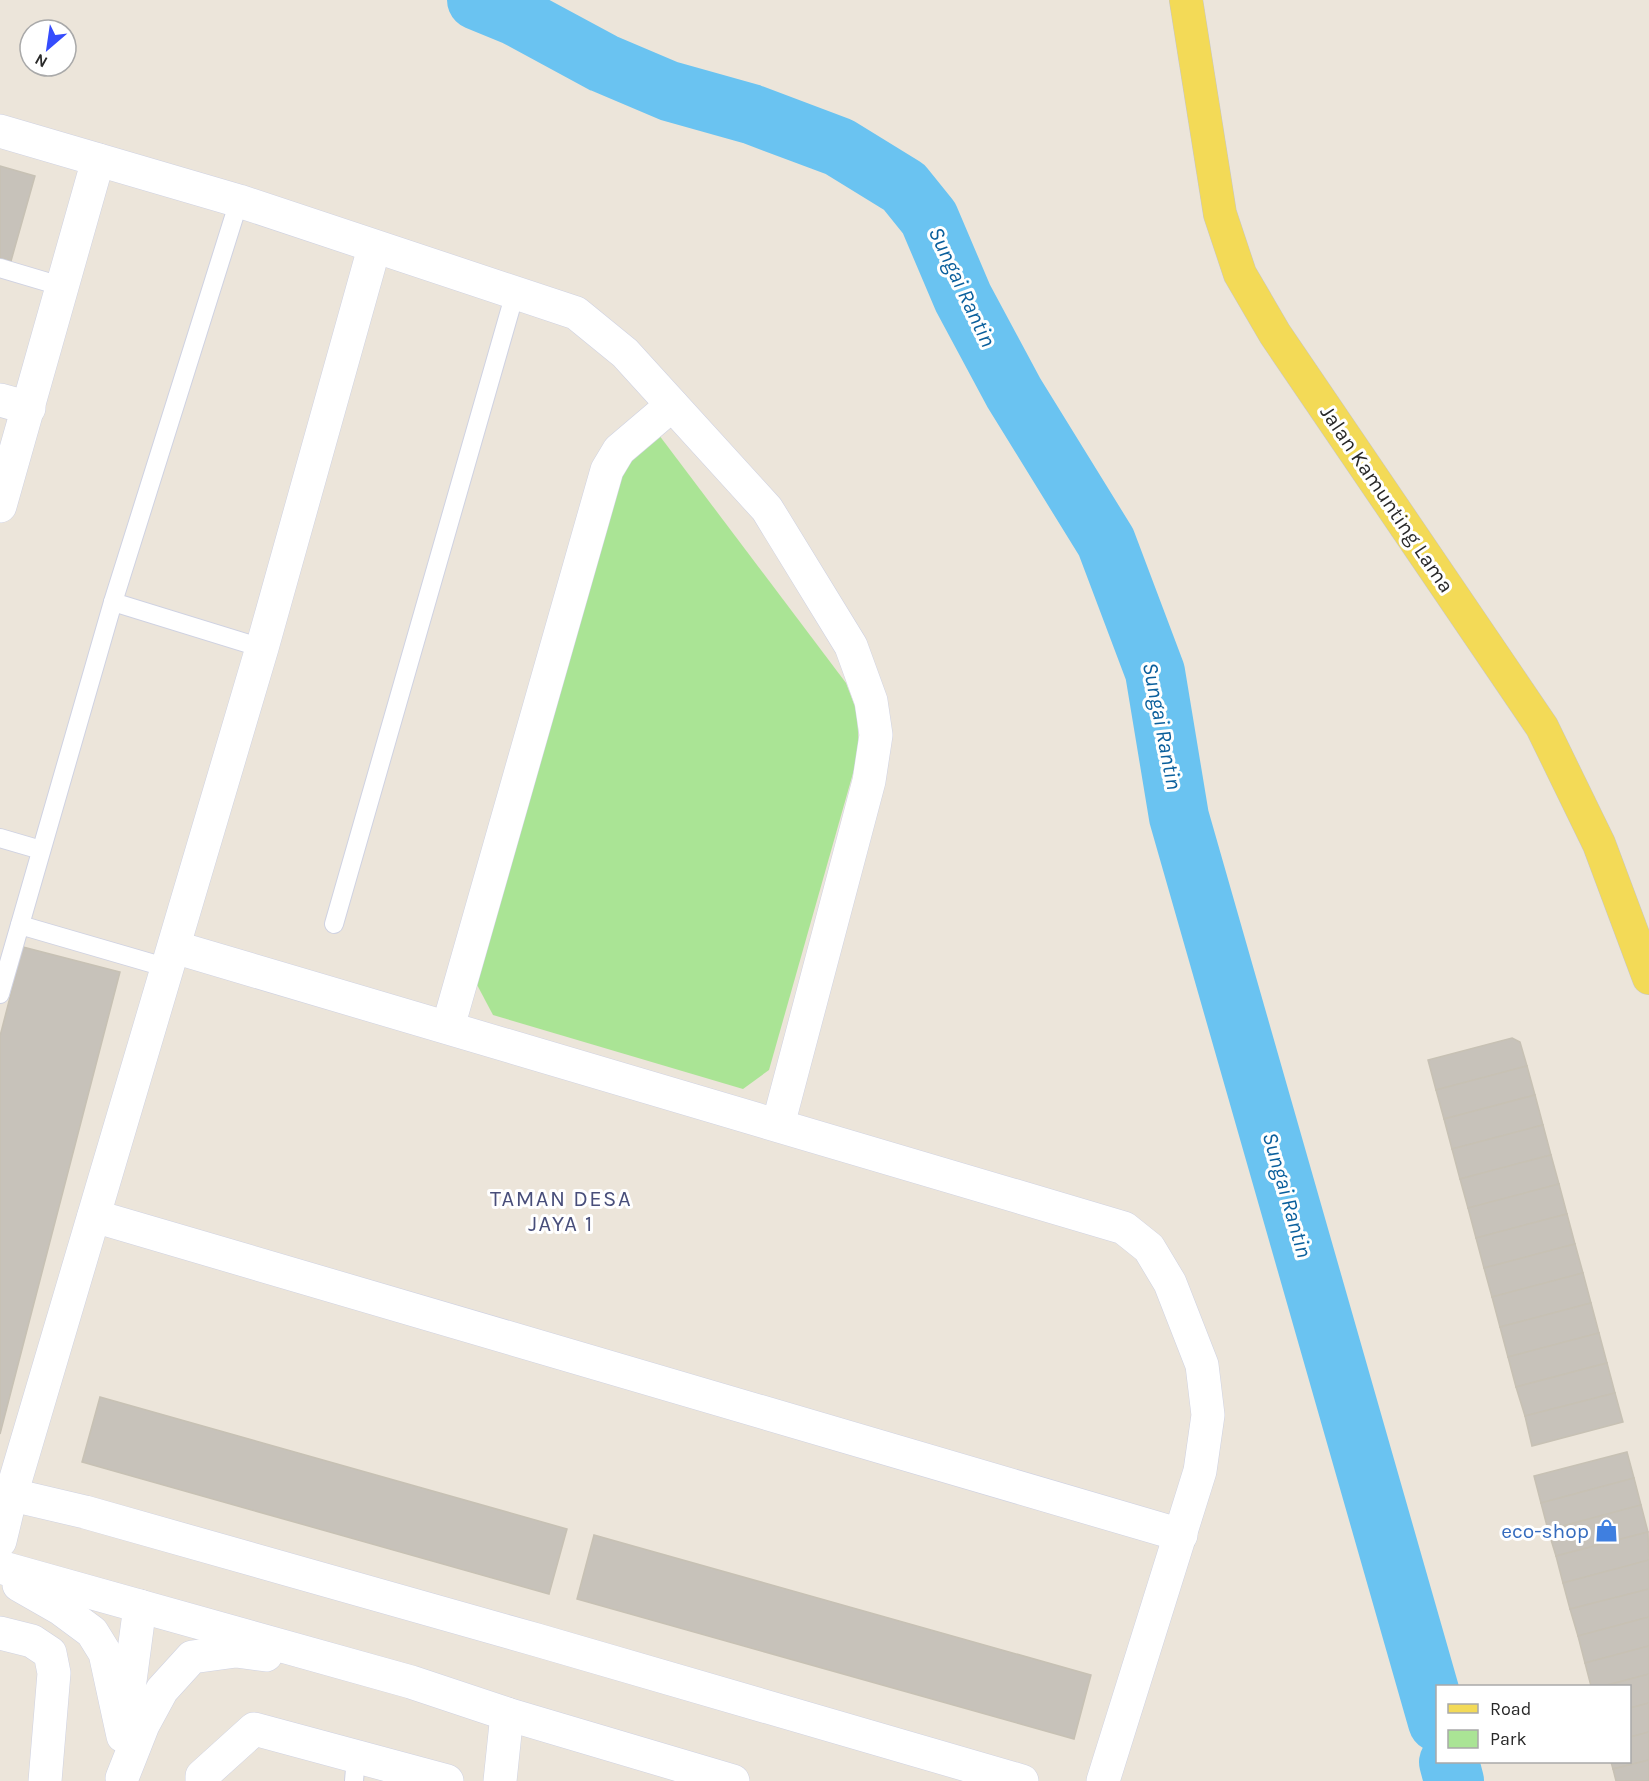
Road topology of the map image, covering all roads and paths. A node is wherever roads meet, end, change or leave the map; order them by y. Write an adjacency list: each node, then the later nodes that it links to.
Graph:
1 (1186, 0): 19 (main road, Jalan Kamunting Lama)
2 (0, 131): 3 (street)
3 (99, 160): 4 (street); 7 (street)
4 (239, 201): 5 (street); 12 (lane)
5 (374, 248): 8 (street); 13 (street)
6 (0, 268): 7 (lane)
7 (64, 287): 9 (street)
8 (516, 293): 10 (street); 16 (lane)
9 (15, 404): 11 (street)
10 (672, 405): 21 (street); 22 (street)
11 (0, 506)
12 (113, 602): 13 (lane); 15 (lane)
13 (262, 648): 18 (street)
14 (0, 838): 15 (lane)
15 (41, 850): 17 (lane)
16 (334, 924)
17 (20, 925): 18 (lane); 20 (lane)
18 (171, 957): 21 (street); 23 (street)
19 (1649, 978)
20 (0, 994)
21 (448, 1027): 22 (street)
22 (778, 1125): 25 (street)
23 (94, 1216): 24 (street); 25 (street)
24 (5, 1494): 26 (street); 41 (street)
25 (1181, 1535): 42 (street)
26 (0, 1541)
27 (0, 1567): 29 (street)
28 (0, 1573): 33 (street)
29 (141, 1606): 31 (street); 33 (street)
30 (0, 1633): 36 (street)
31 (354, 1666): 32 (street); 35 (street)
32 (507, 1714): 39 (street); 40 (street)
33 (123, 1736): 35 (street)
34 (355, 1769): 37 (street); 38 (street)
35 (122, 1779)
36 (45, 1781)
37 (202, 1781)
38 (447, 1781)
39 (500, 1781)
40 (733, 1781)
41 (1022, 1781)
42 (1103, 1781)

